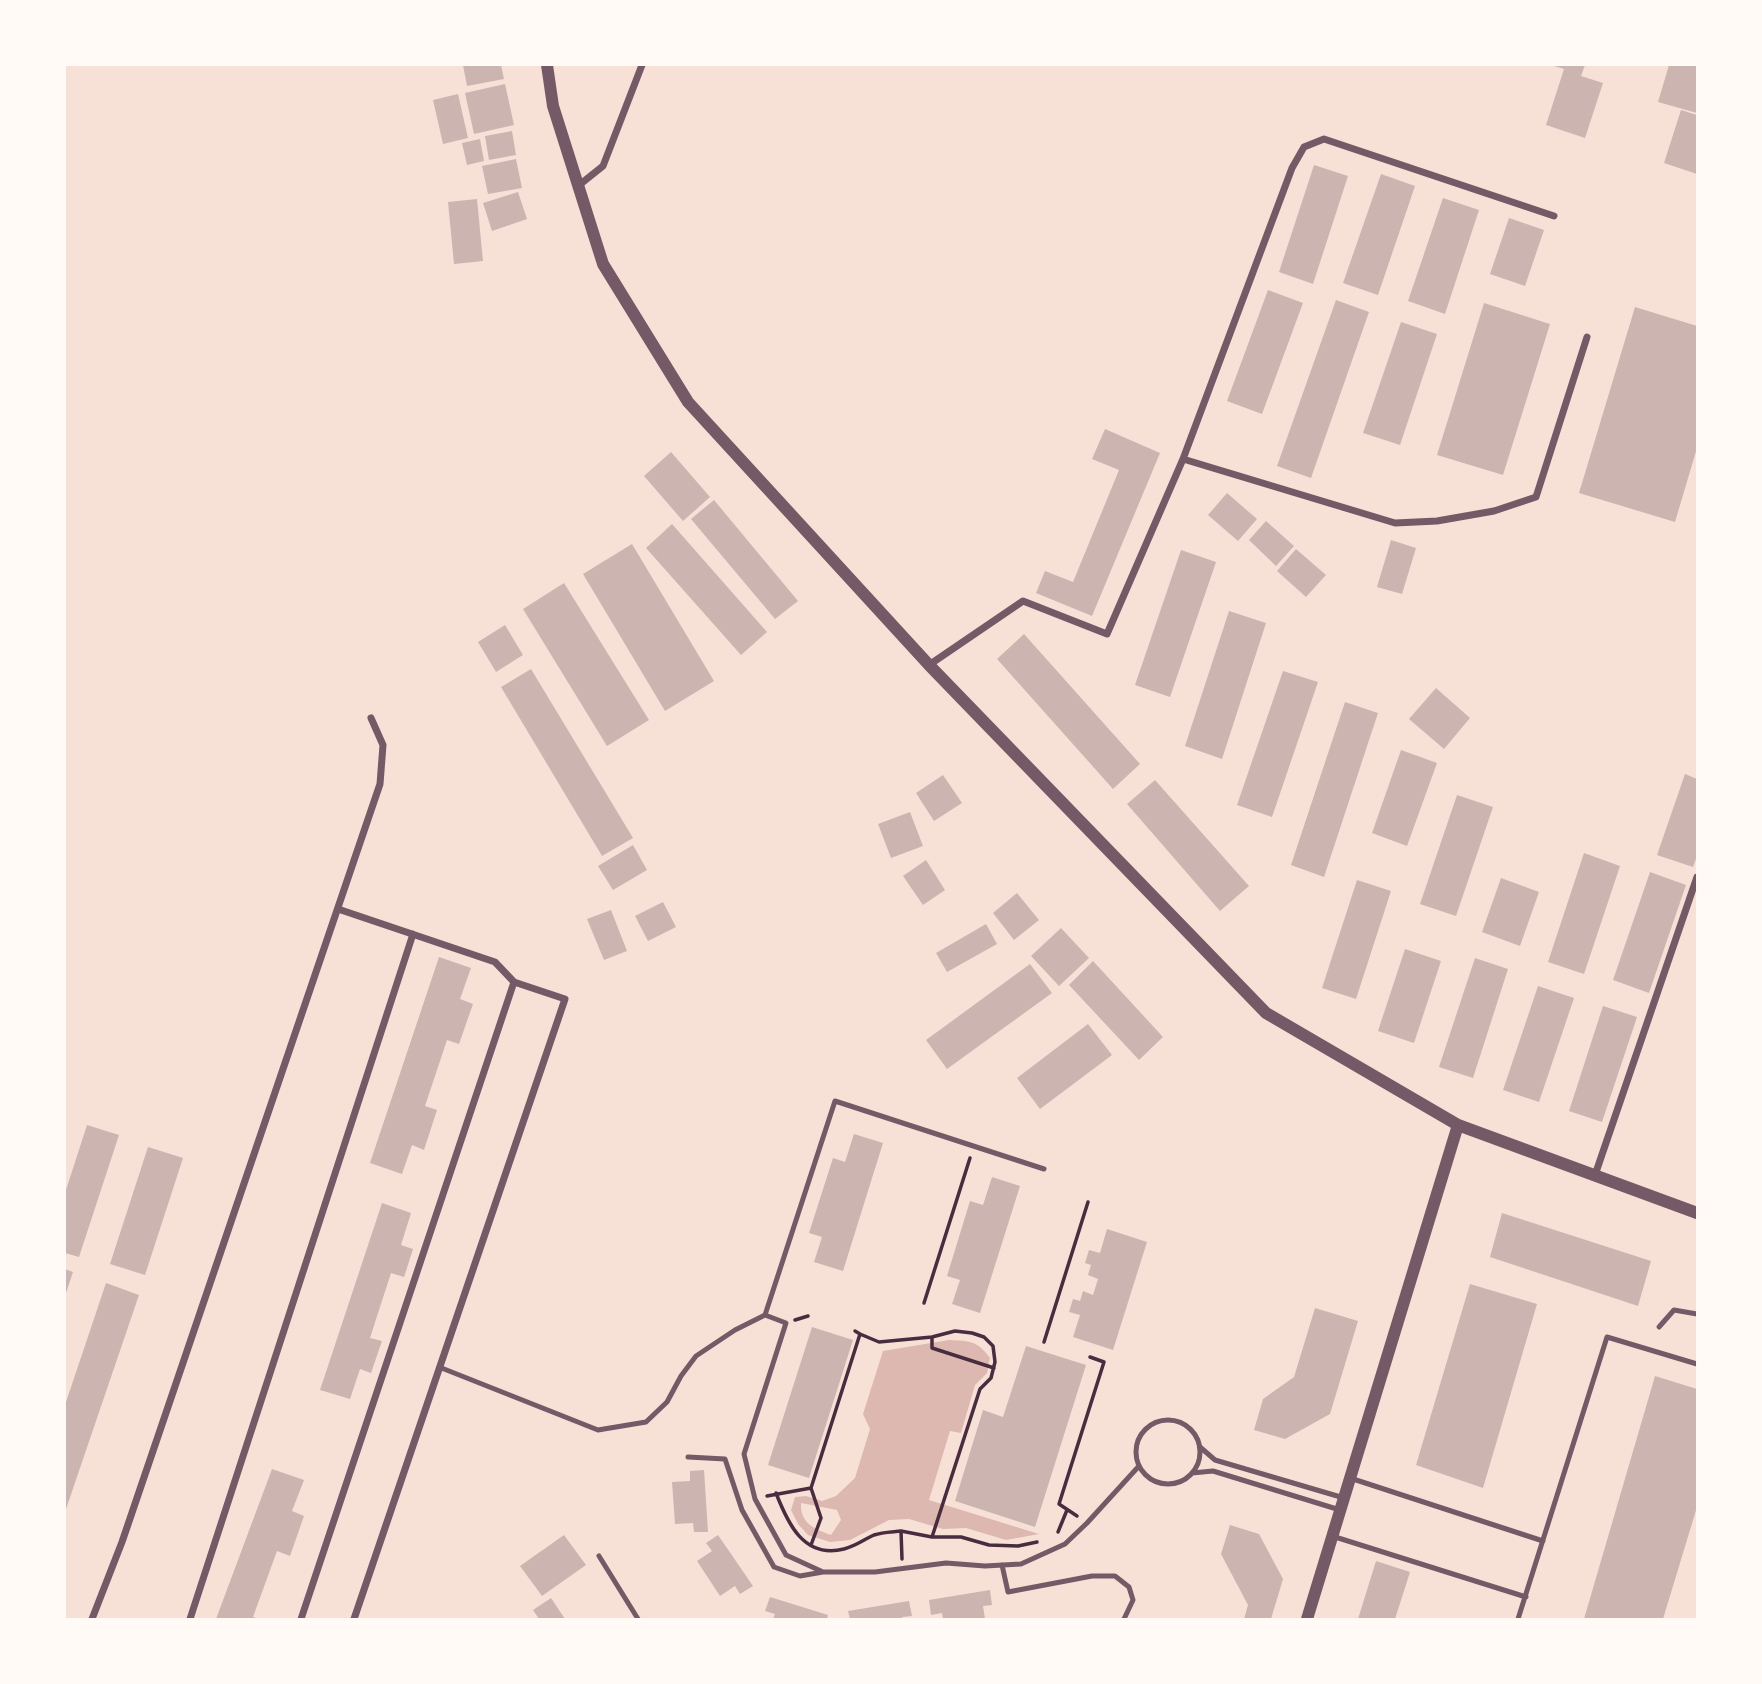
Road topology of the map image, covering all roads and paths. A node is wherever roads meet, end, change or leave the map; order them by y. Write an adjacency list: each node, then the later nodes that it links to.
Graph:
1 (547, 65): 3 (street)
2 (642, 65): 3 (street)
3 (578, 186): 7 (street)
4 (1554, 216): 6 (street)
5 (1587, 338): 6 (street)
6 (1183, 458): 7 (street)
7 (929, 665): 13 (street)
8 (371, 718): 10 (street)
9 (1697, 877): 16 (street)
10 (338, 909): 11 (street); 52 (street)
11 (412, 934): 12 (street); 53 (street)
12 (514, 982): 27 (street); 54 (street)
13 (1458, 1125): 16 (street); 33 (street)
14 (974, 1146): 15 (lane); 19 (path); 21 (lane)
15 (1044, 1169)
16 (1595, 1175): 18 (street)
17 (1088, 1202): 24 (path)
18 (1697, 1213)
19 (924, 1303)
20 (1697, 1314): 22 (lane)
21 (765, 1315): 27 (lane); 36 (lane)
22 (1659, 1328)
23 (932, 1337): 28 (path); 28 (path); 34 (path)
24 (1044, 1342)
25 (1090, 1357): 38 (path)
26 (1697, 1364): 45 (lane)
27 (439, 1367): 55 (street)
28 (994, 1367): 43 (path)
29 (1200, 1447): 31 (lane); 32 (lane); 37 (lane)
30 (688, 1457): 50 (lane)
31 (1139, 1466): 32 (lane); 39 (lane)
32 (1192, 1473): 37 (lane)
33 (1350, 1478): 37 (street); 45 (lane)
34 (811, 1488): 35 (path); 46 (path)
35 (776, 1493): 36 (path); 46 (path)
36 (755, 1499): 50 (lane)
37 (1342, 1504): 42 (street)
38 (1067, 1509): 39 (path); 41 (path)
39 (1087, 1523): 48 (lane)
40 (901, 1531): 43 (path); 46 (path); 49 (path)
41 (1057, 1535)
42 (1332, 1536): 51 (lane); 58 (street)
43 (932, 1537): 44 (path)
44 (1046, 1541)
45 (1543, 1541): 51 (lane)
46 (810, 1546)
47 (599, 1556): 56 (lane)
48 (1002, 1565): 49 (lane); 57 (lane)
49 (902, 1568): 50 (lane)
50 (823, 1572)
51 (1525, 1597): 59 (lane)
52 (92, 1619)
53 (190, 1619)
54 (301, 1619)
55 (354, 1619)
56 (638, 1619)
57 (1124, 1619)
58 (1307, 1619)
59 (1518, 1619)

